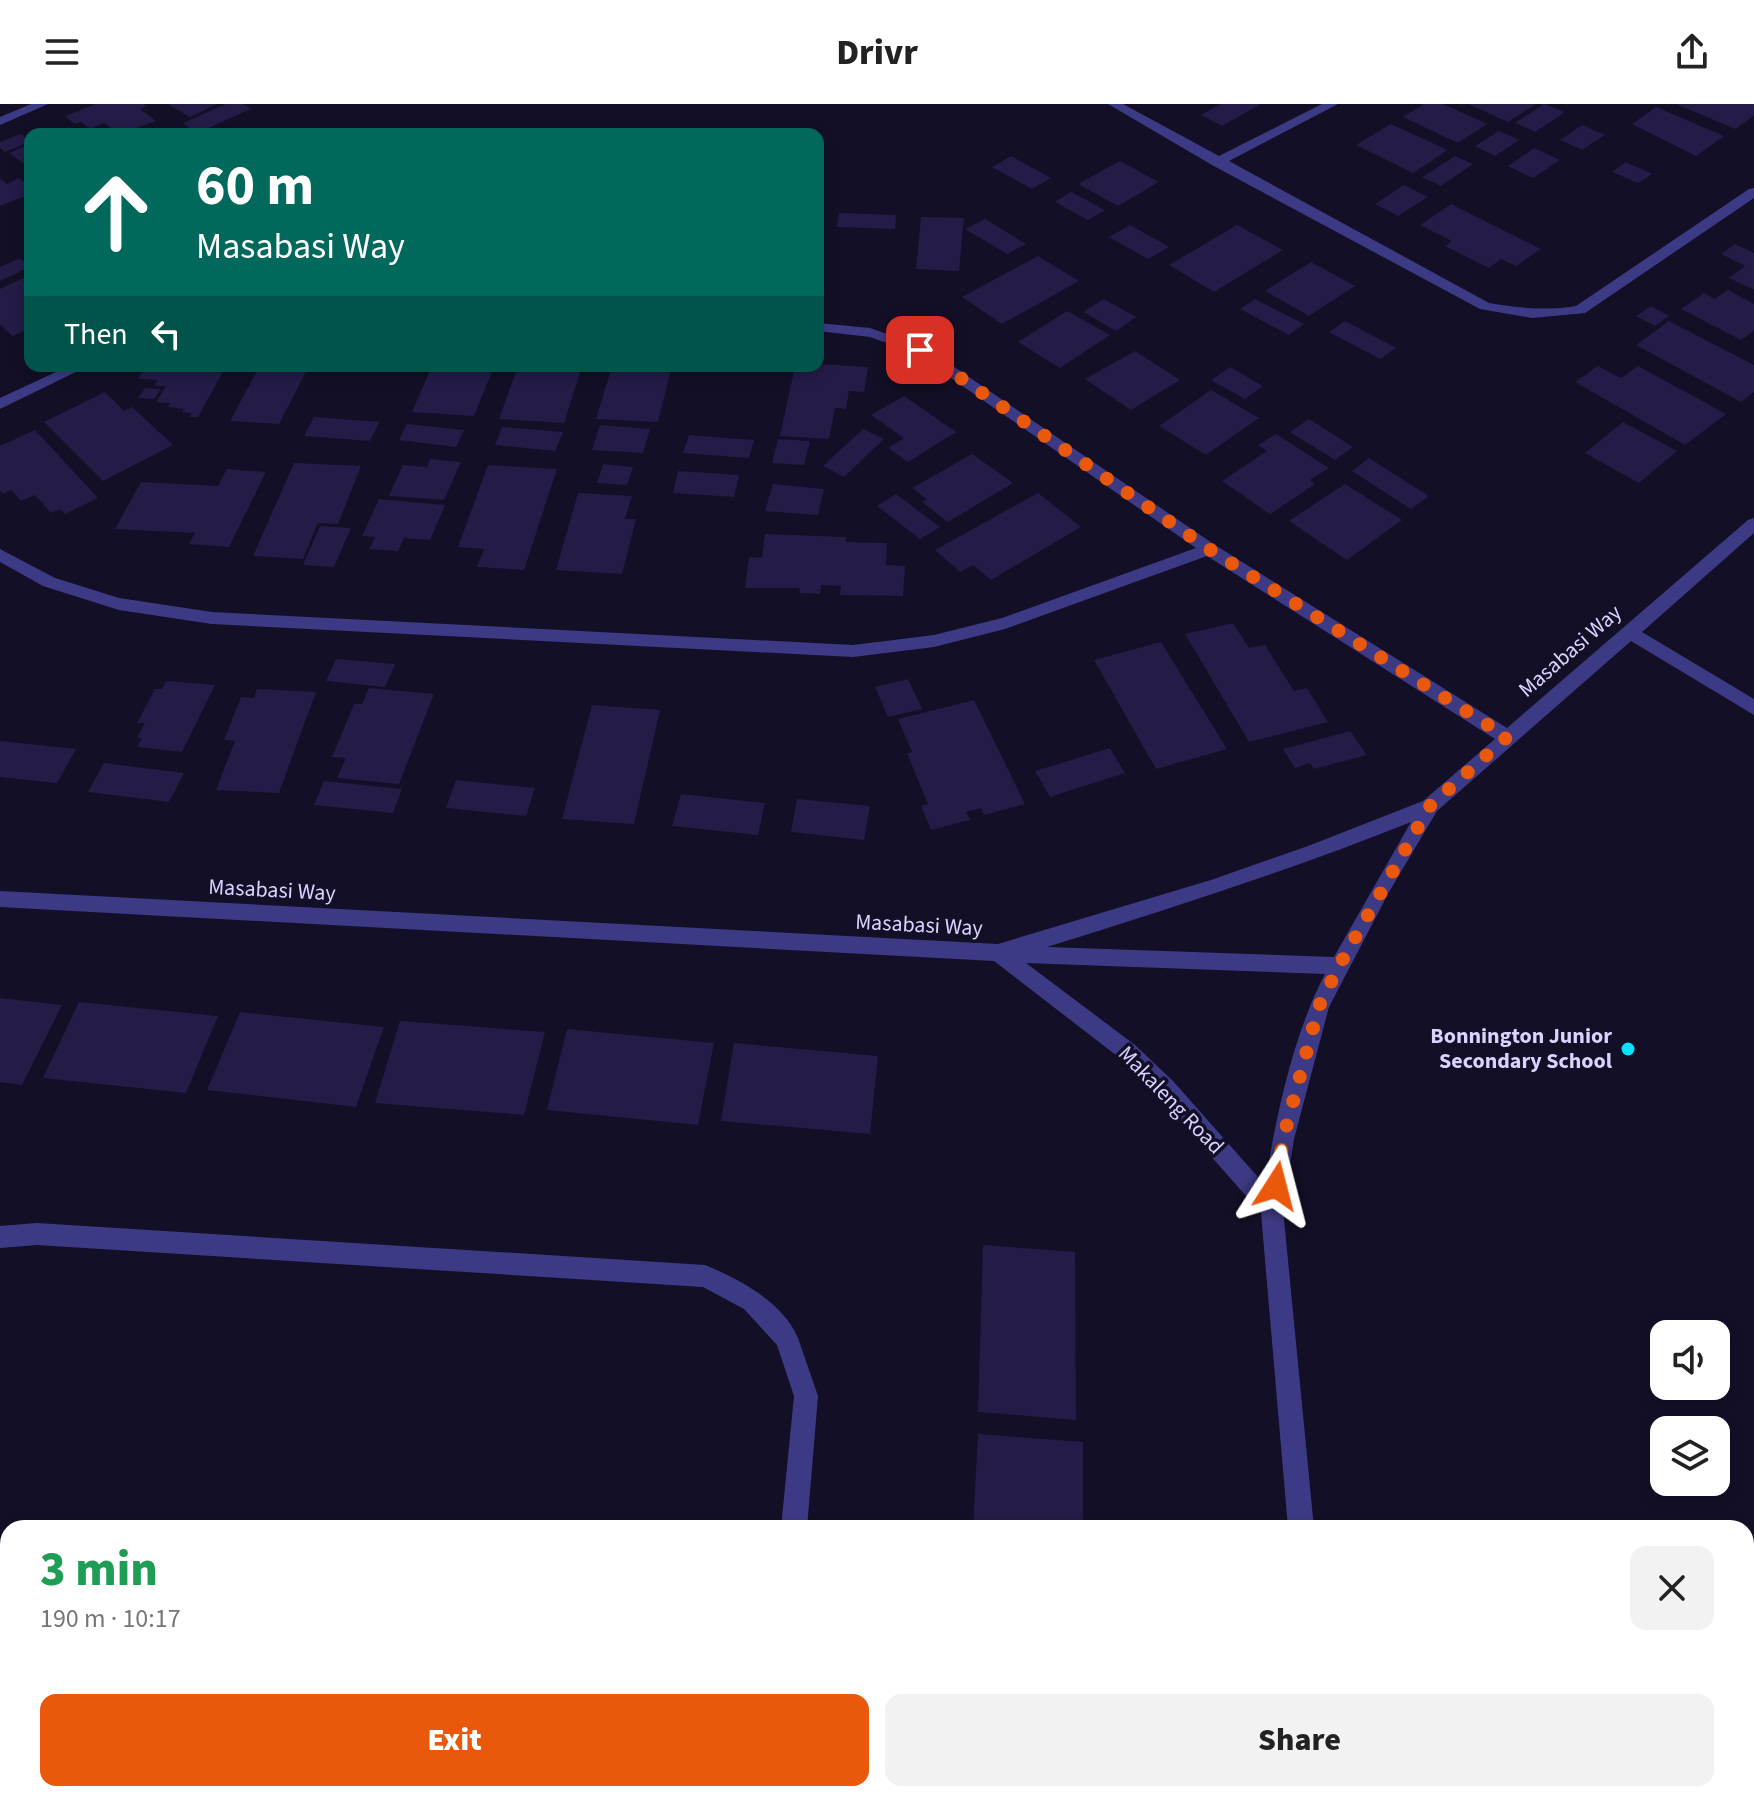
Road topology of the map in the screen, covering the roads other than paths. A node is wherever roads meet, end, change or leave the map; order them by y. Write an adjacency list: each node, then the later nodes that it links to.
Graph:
1 (42, 104): 5 (street)
2 (1114, 104): 7 (street)
3 (1332, 104): 7 (street)
4 (0, 105): 5 (street)
5 (13, 115): 6 (street)
6 (0, 121)
7 (1217, 162): 8 (street)
8 (1754, 192)
9 (824, 327): 13 (street)
10 (68, 372): 11 (street)
11 (0, 404)
12 (1754, 524): 15 (street, Masabasi Way)
13 (1209, 549): 14 (street); 17 (street)
14 (0, 555)
15 (1629, 632): 16 (street); 17 (street, Masabasi Way)
16 (1754, 708)
17 (1507, 737): 18 (street, Masabasi Way)
18 (1430, 806): 20 (street, Masabasi Way); 21 (street)
19 (0, 899): 20 (street, Masabasi Way)
20 (998, 953): 21 (street); 22 (street, Makaleng Road)
21 (1339, 966): 22 (street)
22 (1272, 1209): 25 (street)
23 (0, 1237): 24 (street)
24 (795, 1520)
25 (1300, 1520)

